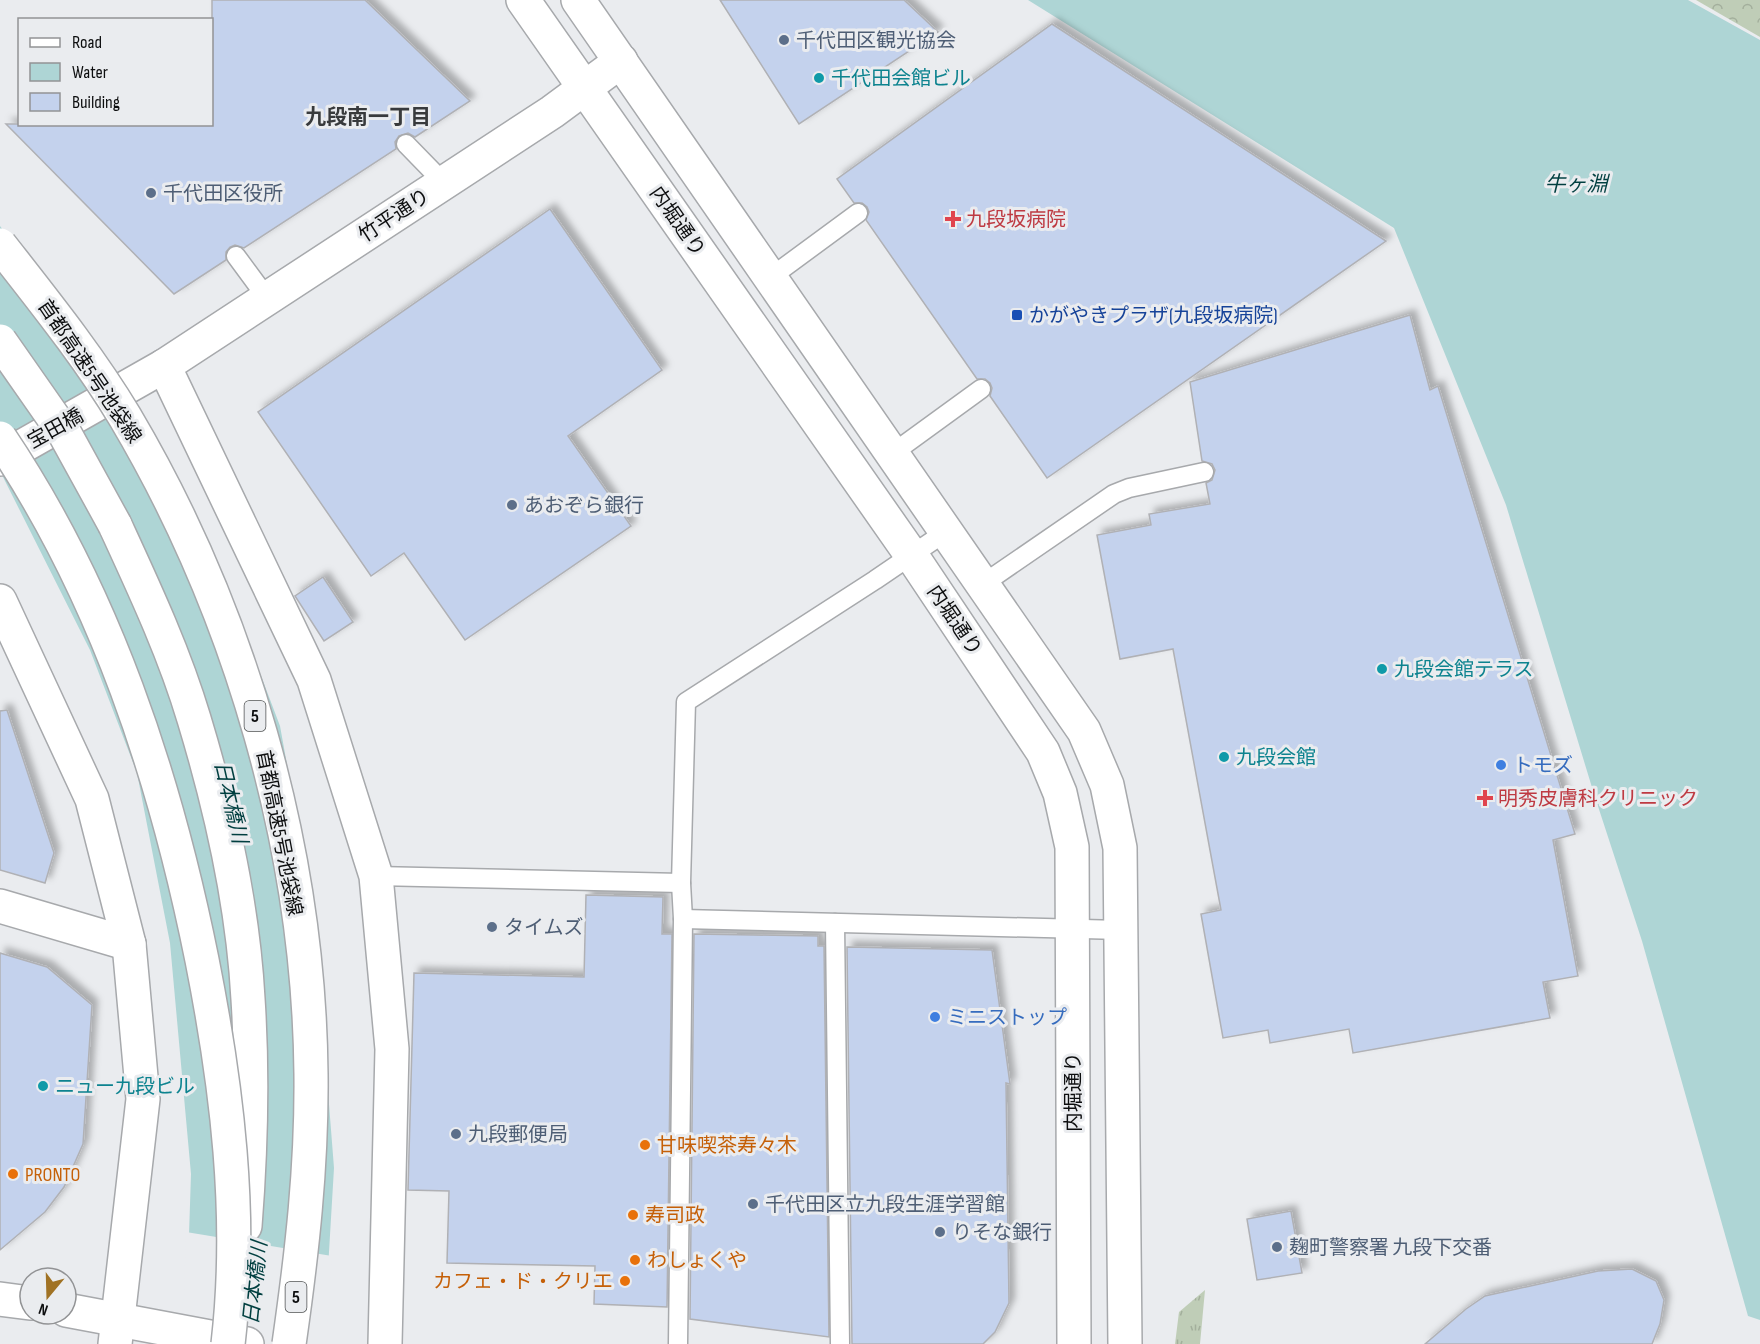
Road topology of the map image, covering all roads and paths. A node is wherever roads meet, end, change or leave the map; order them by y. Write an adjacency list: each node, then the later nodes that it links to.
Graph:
1 (523, 0): 4 (main road, 内堀通り)
2 (578, 0): 3 (main road)
3 (621, 61): 4 (main road, 竹平通り); 10 (main road)
4 (586, 88): 6 (main road, 竹平通り); 20 (main road, 内堀通り)
5 (406, 144): 6 (lane)
6 (443, 182): 11 (main road, 竹平通り)
7 (858, 213): 10 (lane)
8 (0, 245): 31 (main road, 首都高速5号池袋線 / 5, bridge)
9 (236, 256): 11 (lane)
10 (771, 277): 16 (main road)
11 (267, 298): 13 (main road, 竹平通り)
12 (0, 340): 34 (main road, bridge)
13 (153, 373): 17 (main road, 宝田橋, bridge); 23 (main road)
14 (981, 389): 16 (lane)
15 (0, 438): 34 (main road, bridge)
16 (893, 453): 19 (main road)
17 (0, 459)
18 (1204, 472): 21 (lane)
19 (947, 531): 20 (lane); 21 (main road)
20 (912, 556): 24 (lane); 28 (main road, 内堀通り)
21 (983, 584): 29 (main road)
22 (3, 612): 30 (main road)
23 (376, 876): 24 (lane); 41 (main road)
24 (681, 883): 26 (lane)
25 (0, 906): 30 (main road)
26 (683, 919): 27 (lane); 42 (lane)
27 (835, 923): 28 (lane); 43 (lane)
28 (1072, 928): 29 (lane); 44 (main road, 内堀通り)
29 (1121, 930): 45 (main road)
30 (129, 944): 36 (main road)
31 (303, 1249): 39 (main road, 首都高速5号池袋線 / 5, bridge); 40 (main road, bridge)
32 (0, 1299): 33 (main road)
33 (18, 1301)
34 (232, 1310): 37 (main road, bridge)
35 (78, 1315): 36 (main road)
36 (116, 1332): 38 (main road)
37 (228, 1344)
38 (247, 1344)
39 (289, 1344)
40 (299, 1344)
41 (385, 1344)
42 (678, 1344)
43 (840, 1344)
44 (1074, 1344)
45 (1125, 1344)

